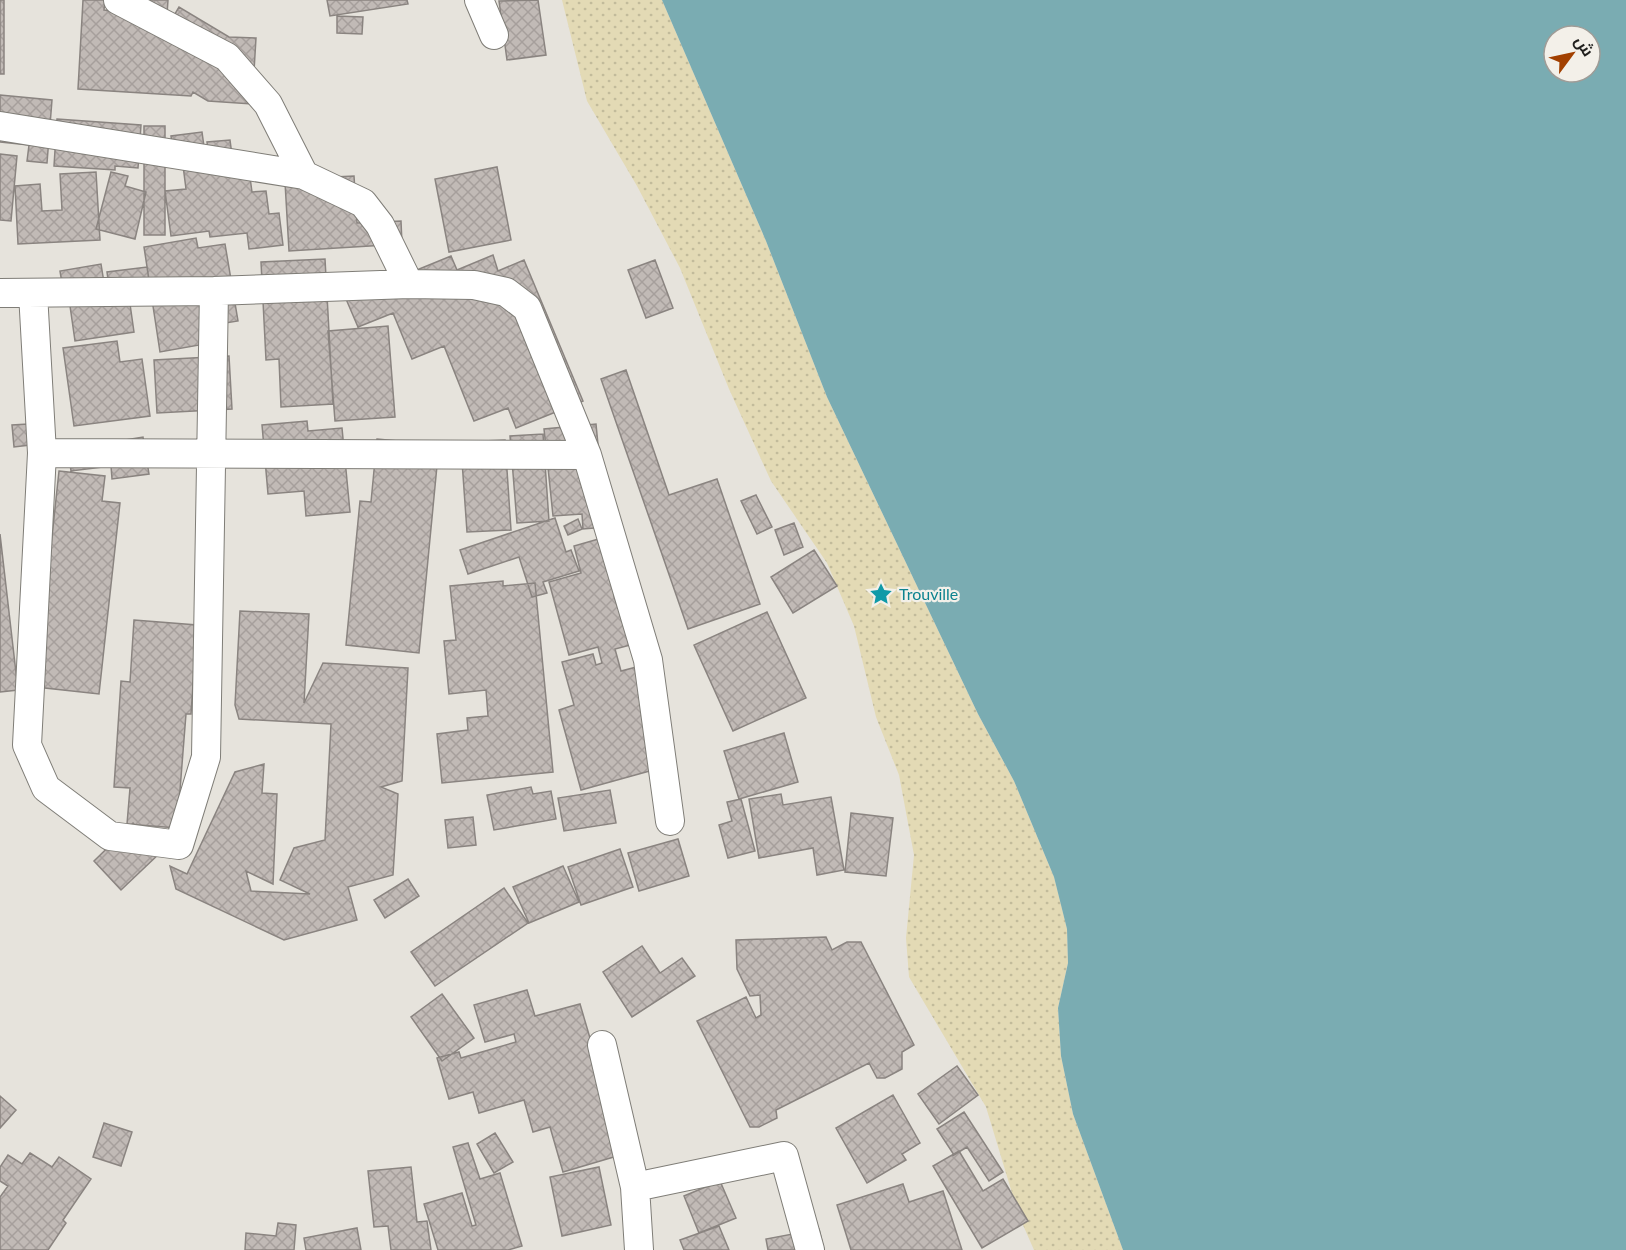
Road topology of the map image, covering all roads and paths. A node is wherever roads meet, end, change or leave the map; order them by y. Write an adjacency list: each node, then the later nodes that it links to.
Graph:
1 (118, 0): 5 (street)
2 (479, 0): 3 (street)
3 (494, 35)
4 (0, 126): 5 (street)
5 (304, 175): 6 (street)
6 (409, 284): 7 (street); 12 (street)
7 (214, 291): 9 (street); 11 (street)
8 (0, 293): 9 (street)
9 (33, 293): 10 (street)
10 (42, 453): 11 (street); 11 (street)
11 (211, 454): 12 (street)
12 (587, 455): 13 (street)
13 (670, 821)
14 (602, 1045): 15 (street)
15 (635, 1186): 16 (street); 17 (street)
16 (639, 1250)
17 (810, 1250)

